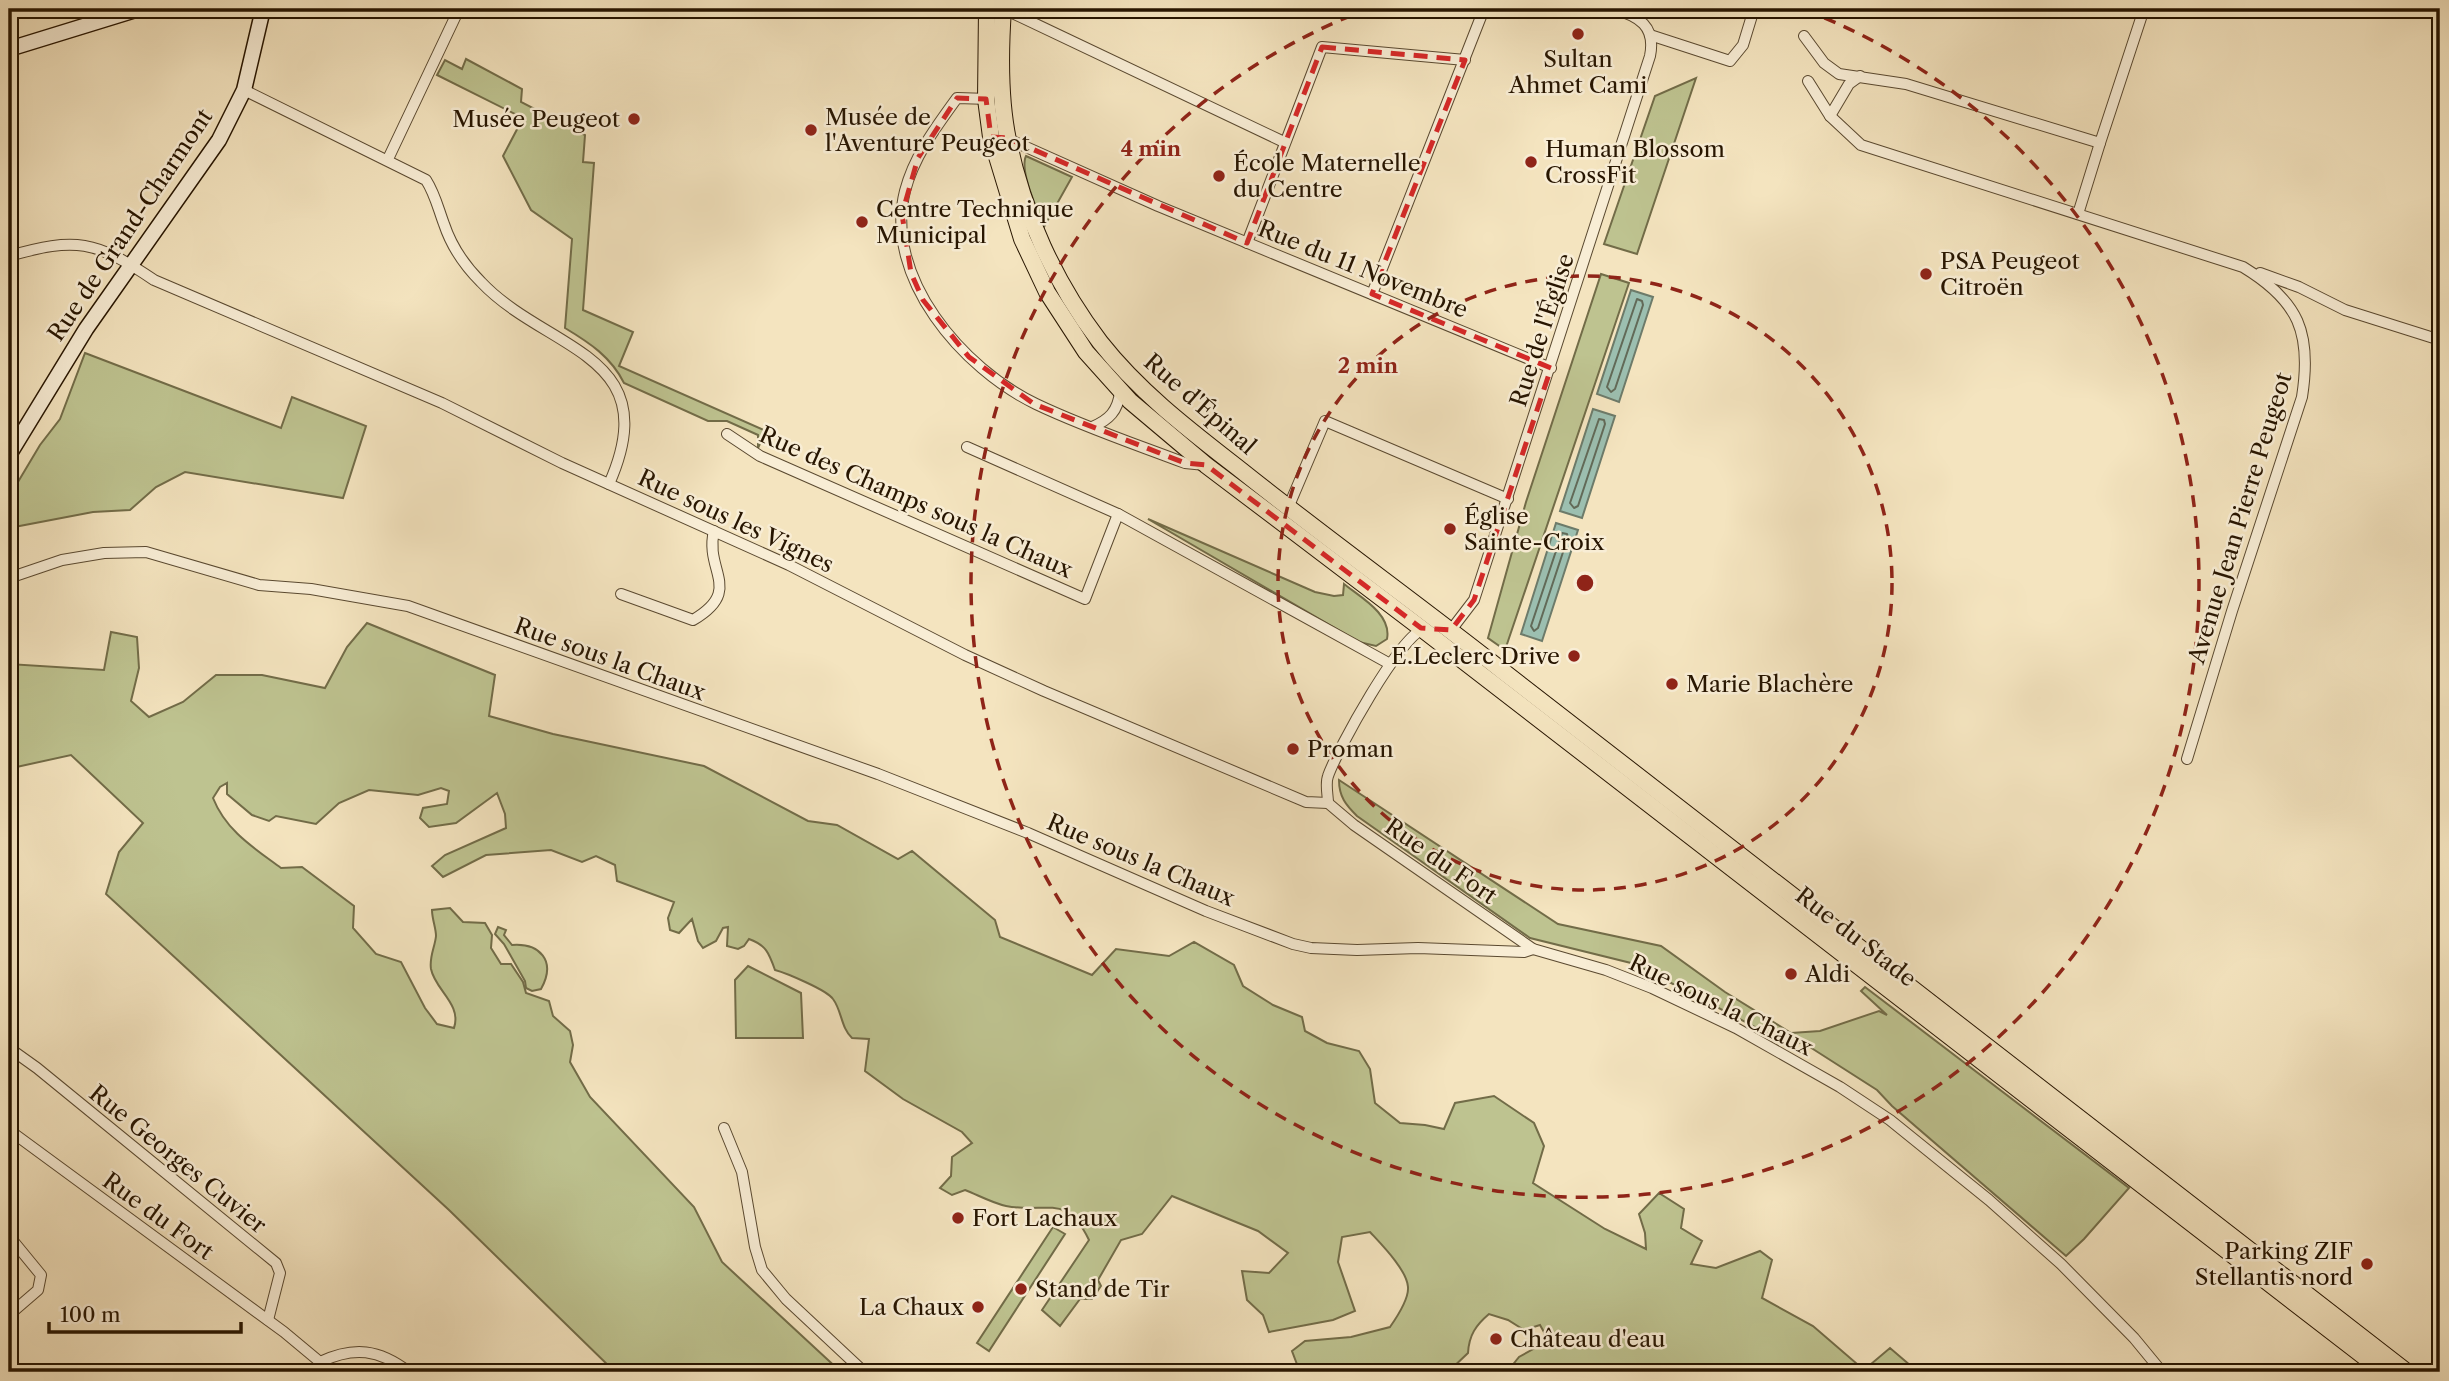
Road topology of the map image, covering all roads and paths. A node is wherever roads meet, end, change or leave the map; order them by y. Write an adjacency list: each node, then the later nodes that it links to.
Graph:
1 (139, 9): 13 (street)
2 (263, 9): 17 (street, Rue de Grand-Charmont)
3 (459, 9): 24 (street)
4 (987, 9): 18 (main road, Rue d'Épinal)
5 (1004, 9): 19 (main road, Rue d'Épinal); 22 (street)
6 (1484, 9): 14 (street)
7 (1614, 9): 10 (street)
8 (1754, 9): 11 (street)
9 (2144, 9): 23 (street)
10 (1625, 10): 11 (street)
11 (1650, 35): 32 (street, Rue de l'Église)
12 (1804, 36): 15 (street)
13 (9, 49)
14 (1465, 60): 22 (street); 30 (street)
15 (1860, 76): 20 (street); 23 (street)
16 (1808, 81): 20 (street, Avenue Jean Pierre Peugeot)
17 (244, 90): 24 (street); 28 (street, Rue de Grand-Charmont)
18 (986, 99): 19 (street); 21 (main road, Rue d'Épinal); 34 (street)
19 (1003, 100): 21 (main road, Rue d'Épinal)
20 (1830, 116): 25 (street, Avenue Jean Pierre Peugeot)
21 (999, 138): 26 (street, Rue du 11 Novembre); 33 (main road, Rue d'Épinal); 41 (main road, Rue d'Épinal)
22 (1284, 142): 26 (street)
23 (2100, 143): 25 (street)
24 (388, 159): 39 (street)
25 (2078, 214): 29 (street, Avenue Jean Pierre Peugeot)
26 (1248, 243): 30 (street, Rue du 11 Novembre)
27 (9, 256): 28 (street, Rue sous les Vignes)
28 (131, 264): 37 (street, Rue de Grand-Charmont); 39 (street, Rue sous les Vignes)
29 (2243, 267): 31 (street, Avenue Jean Pierre Peugeot); 50 (street, Avenue Jean Pierre Peugeot)
30 (1372, 294): 32 (street, Rue du 11 Novembre)
31 (2440, 340)
32 (1551, 368): 40 (street, Rue de l'Église)
33 (1121, 392): 34 (street); 38 (main road, Rue d'Épinal)
34 (1092, 427): 38 (street)
35 (727, 434): 42 (street, Rue des Champs sous la Chaux)
36 (967, 447): 42 (street)
37 (9, 455)
38 (1206, 465): 46 (main road, Rue d'Épinal)
39 (609, 484): 43 (street, Rue sous les Vignes)
40 (1508, 499): 41 (street); 47 (street, Rue de l'Église)
41 (1288, 508): 47 (main road, Rue d'Épinal)
42 (1118, 514): 49 (street)
43 (714, 531): 45 (street); 51 (street, Rue sous les Vignes)
44 (9, 578): 52 (street, Rue sous la Chaux)
45 (621, 594)
46 (1421, 628): 47 (street); 48 (main road, Rue du Stade); 49 (street)
47 (1451, 630): 48 (street); 57 (main road, Rue du Stade)
48 (1457, 656): 57 (main road, Rue du Stade)
49 (1390, 664): 51 (street)
50 (2188, 759)
51 (1328, 803): 52 (street, Rue du Fort)
52 (1533, 949): 65 (street, Rue sous la Chaux)
53 (9, 1048): 59 (street, Rue Georges Cuvier)
54 (724, 1128): 64 (street)
55 (9, 1130): 59 (street, Rue du Fort)
56 (9, 1236): 58 (street)
57 (2270, 1275): 61 (main road); 66 (main road)
58 (9, 1315)
59 (268, 1320): 60 (street, Rue du Fort)
60 (320, 1362): 62 (street, Rue du Fort); 63 (street)
61 (2379, 1369)
62 (328, 1372)
63 (409, 1372)
64 (864, 1372)
65 (2162, 1372)
66 (2407, 1372)

